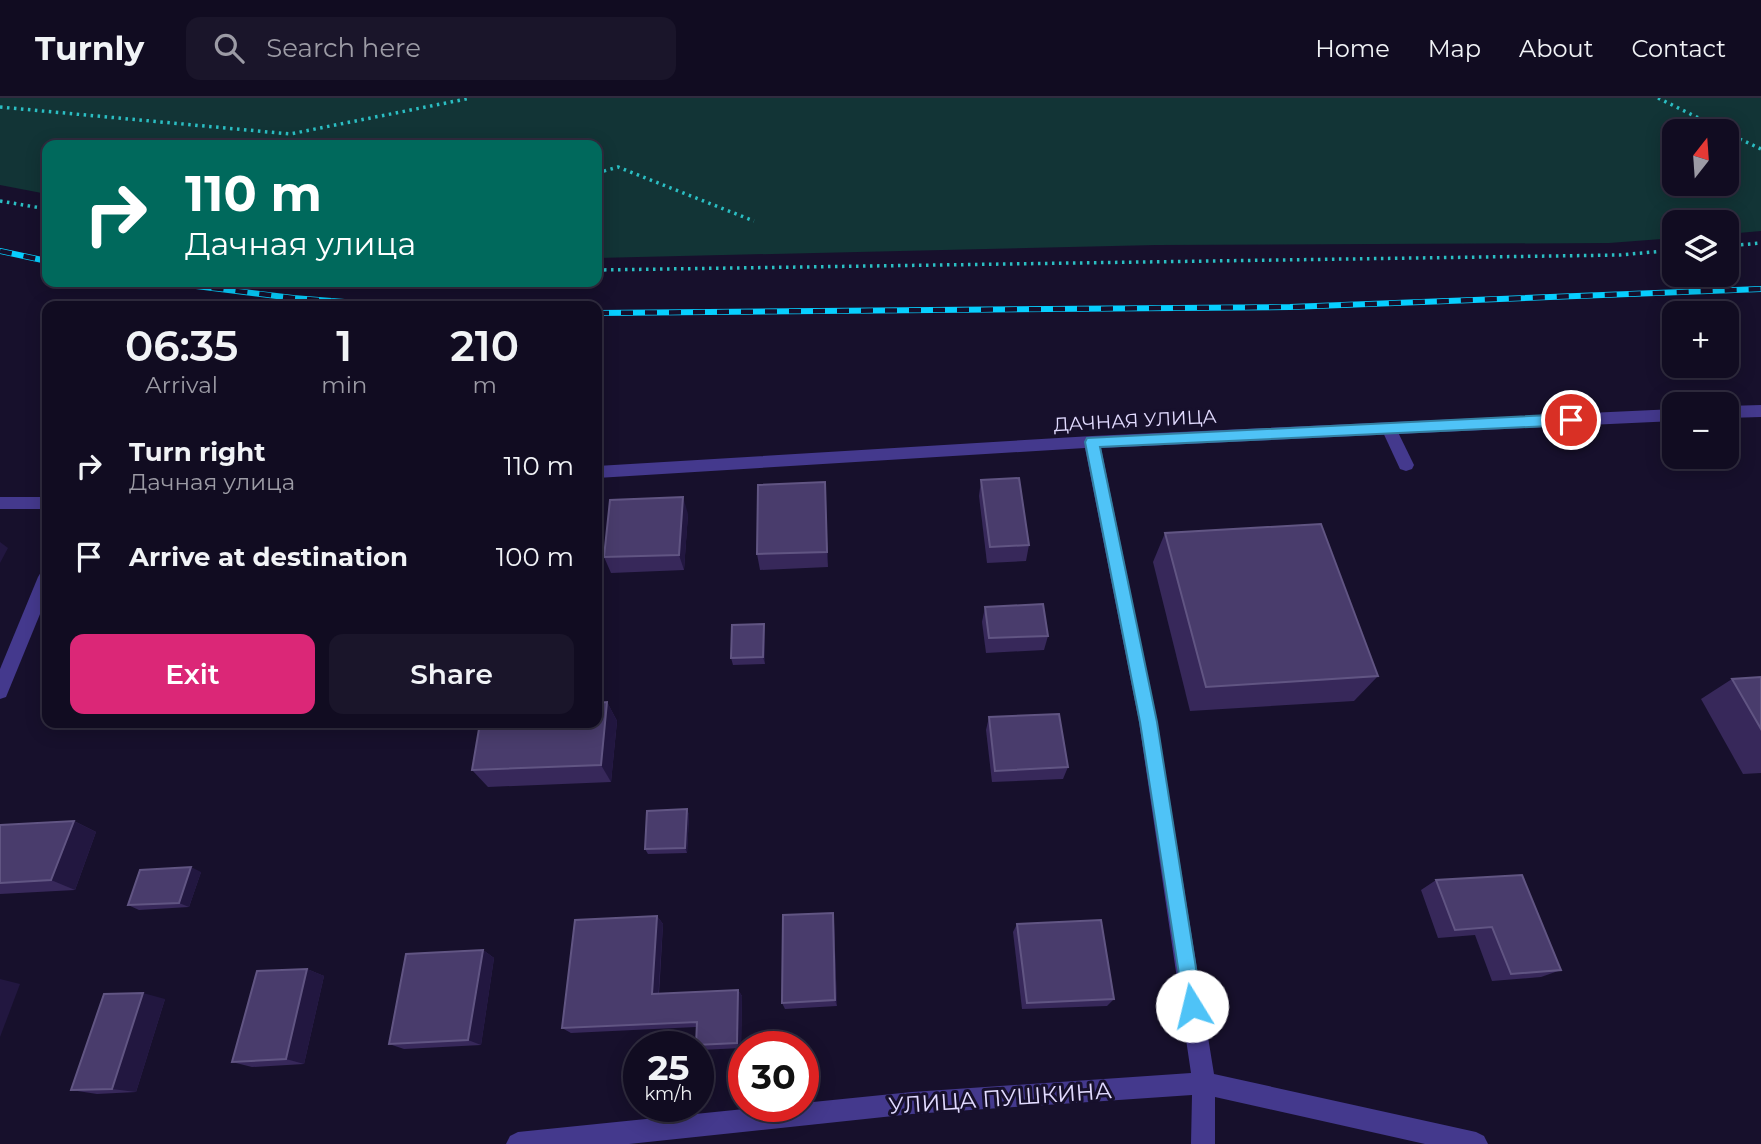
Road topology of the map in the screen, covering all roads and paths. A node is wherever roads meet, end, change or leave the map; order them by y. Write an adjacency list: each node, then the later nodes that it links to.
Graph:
1 (471, 98): 3 (path)
2 (1658, 98): 4 (path)
3 (0, 107)
4 (1700, 119)
5 (1740, 139): 6 (path)
6 (1761, 149)
7 (602, 172): 10 (path)
8 (0, 201): 9 (path)
9 (42, 208)
10 (754, 221)
11 (1761, 243): 12 (path)
12 (1739, 245)
13 (1662, 251): 14 (path)
14 (602, 270)
15 (1761, 411): 16 (street)
16 (1739, 412)
17 (1662, 416): 18 (street, ДАЧНАЯ УЛИЦА)
18 (1389, 428): 19 (street, ДАЧНАЯ УЛИЦА); 20 (street)
19 (1092, 442): 21 (street, ДАЧНАЯ УЛИЦА); 26 (street)
20 (1406, 465)
21 (602, 472)
22 (0, 503): 23 (street)
23 (42, 503)
24 (42, 589): 25 (street)
25 (0, 691)
26 (1203, 1083): 27 (street, УЛИЦА ПУШКИНА); 28 (street); 29 (street, УЛИЦА ПУШКИНА)
27 (518, 1144)
28 (1203, 1144)
29 (1476, 1144)

